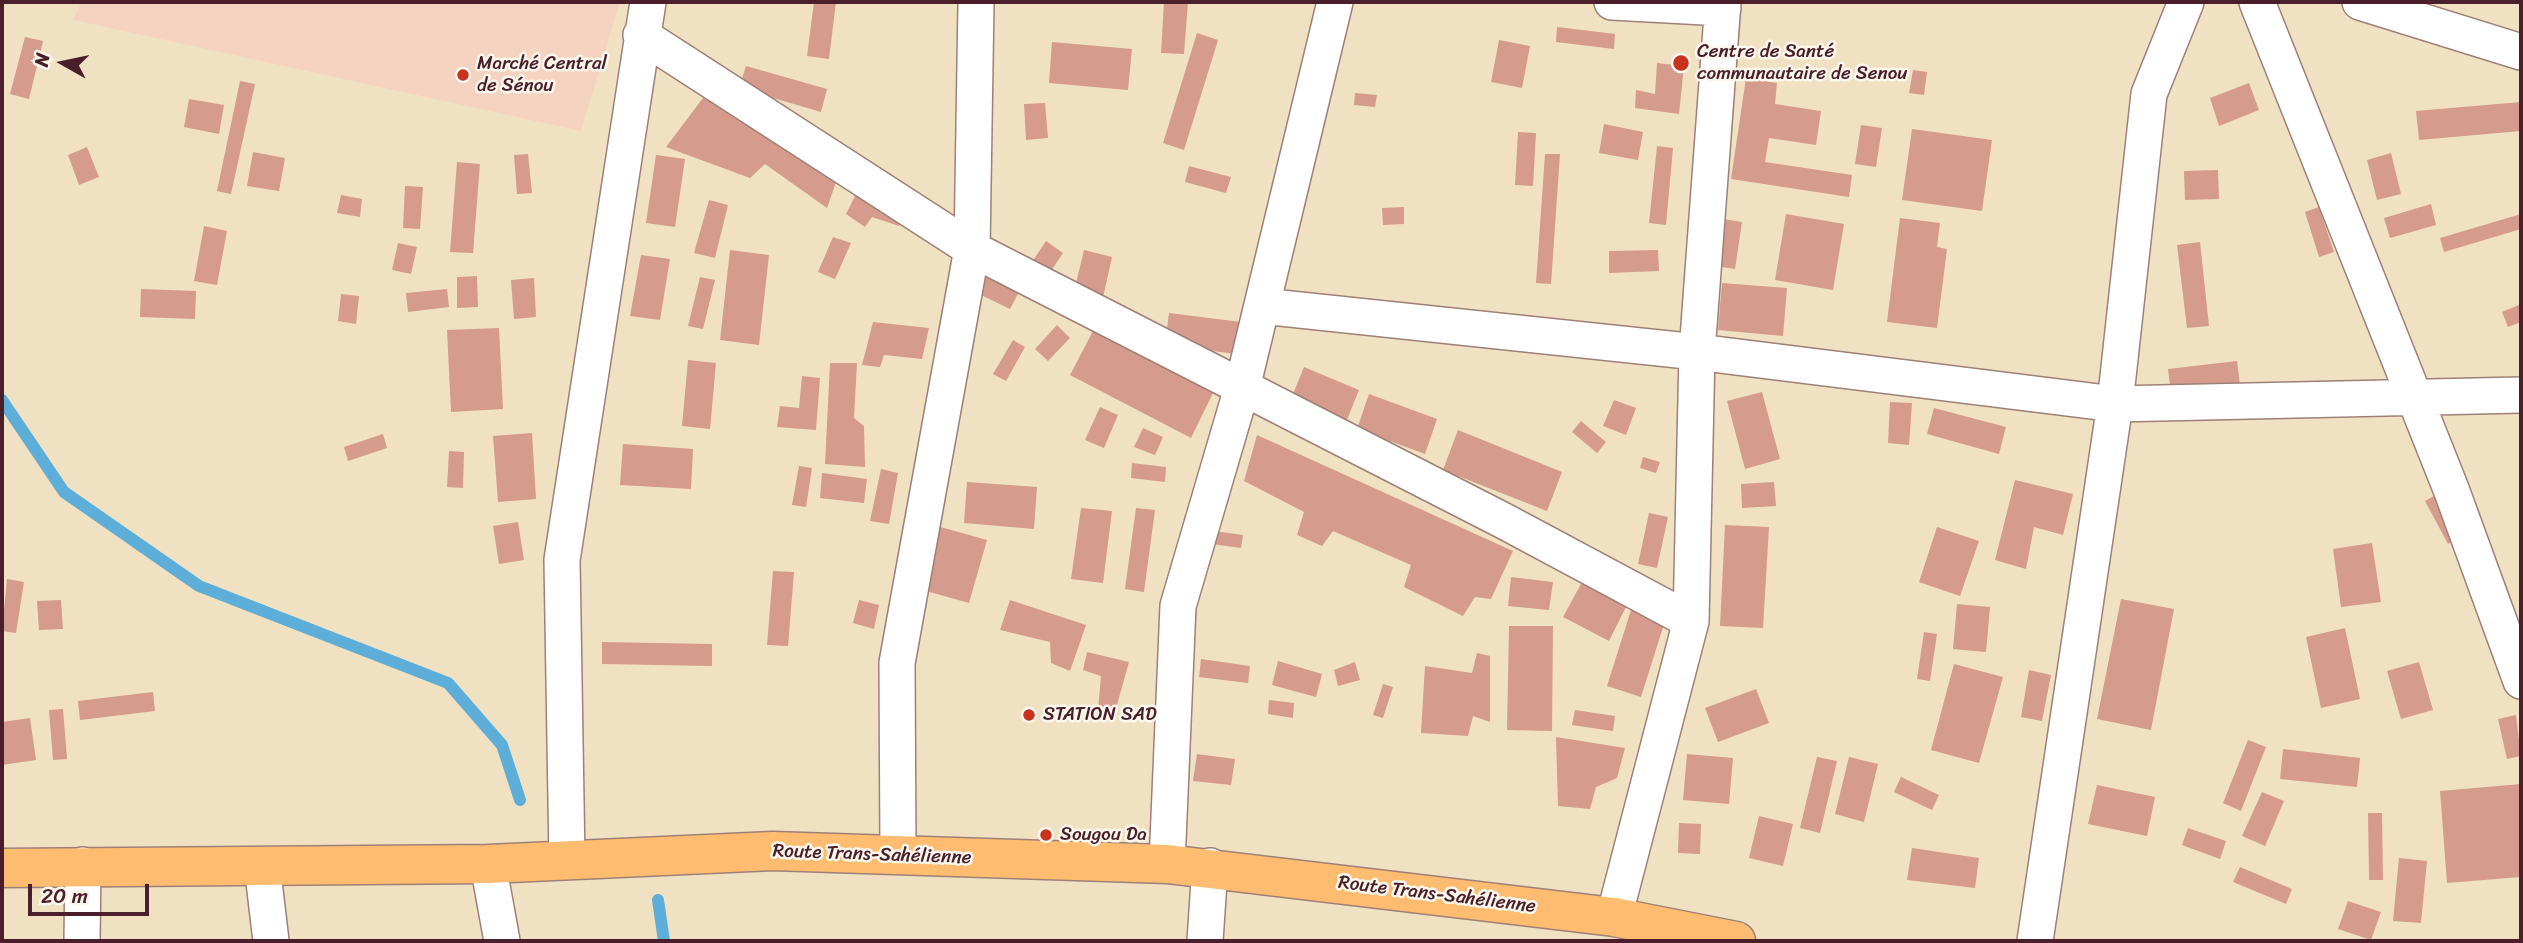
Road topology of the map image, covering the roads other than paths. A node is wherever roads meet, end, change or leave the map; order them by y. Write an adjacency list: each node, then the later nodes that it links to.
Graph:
1 (976, 2): 10 (street)
2 (1335, 2): 11 (street)
3 (1612, 2): 7 (street)
4 (2186, 2): 16 (street)
5 (2257, 2): 15 (street)
6 (2360, 2): 9 (street)
7 (1723, 5): 12 (street)
8 (645, 18): 10 (street); 20 (street)
9 (2521, 52)
10 (972, 249): 13 (street); 19 (street)
11 (1262, 306): 12 (street); 13 (street)
12 (1697, 352): 16 (street); 17 (street)
13 (1242, 388): 17 (street); 22 (street)
14 (2521, 394): 15 (street)
15 (2414, 397): 16 (street); 18 (street)
16 (2115, 404): 33 (street)
17 (1690, 621): 27 (street)
18 (2521, 681)
19 (898, 855): 20 (highway, Route Trans-Sahélienne); 22 (highway, Route Trans-Sahélienne)
20 (567, 861): 21 (highway, Route Trans-Sahélienne)
21 (488, 864): 24 (highway, Route Trans-Sahélienne); 30 (street)
22 (1167, 864): 25 (highway, Route Trans-Sahélienne)
23 (83, 865): 24 (highway, Route Trans-Sahélienne); 26 (highway, Route Trans-Sahélienne); 28 (street)
24 (262, 865): 29 (street)
25 (1210, 866): 27 (highway, Route Trans-Sahélienne); 31 (street)
26 (2, 868)
27 (1614, 917): 32 (highway, Route Trans-Sahélienne)
28 (82, 941)
29 (271, 941)
30 (502, 941)
31 (1205, 941)
32 (1736, 941)
33 (2035, 941)

